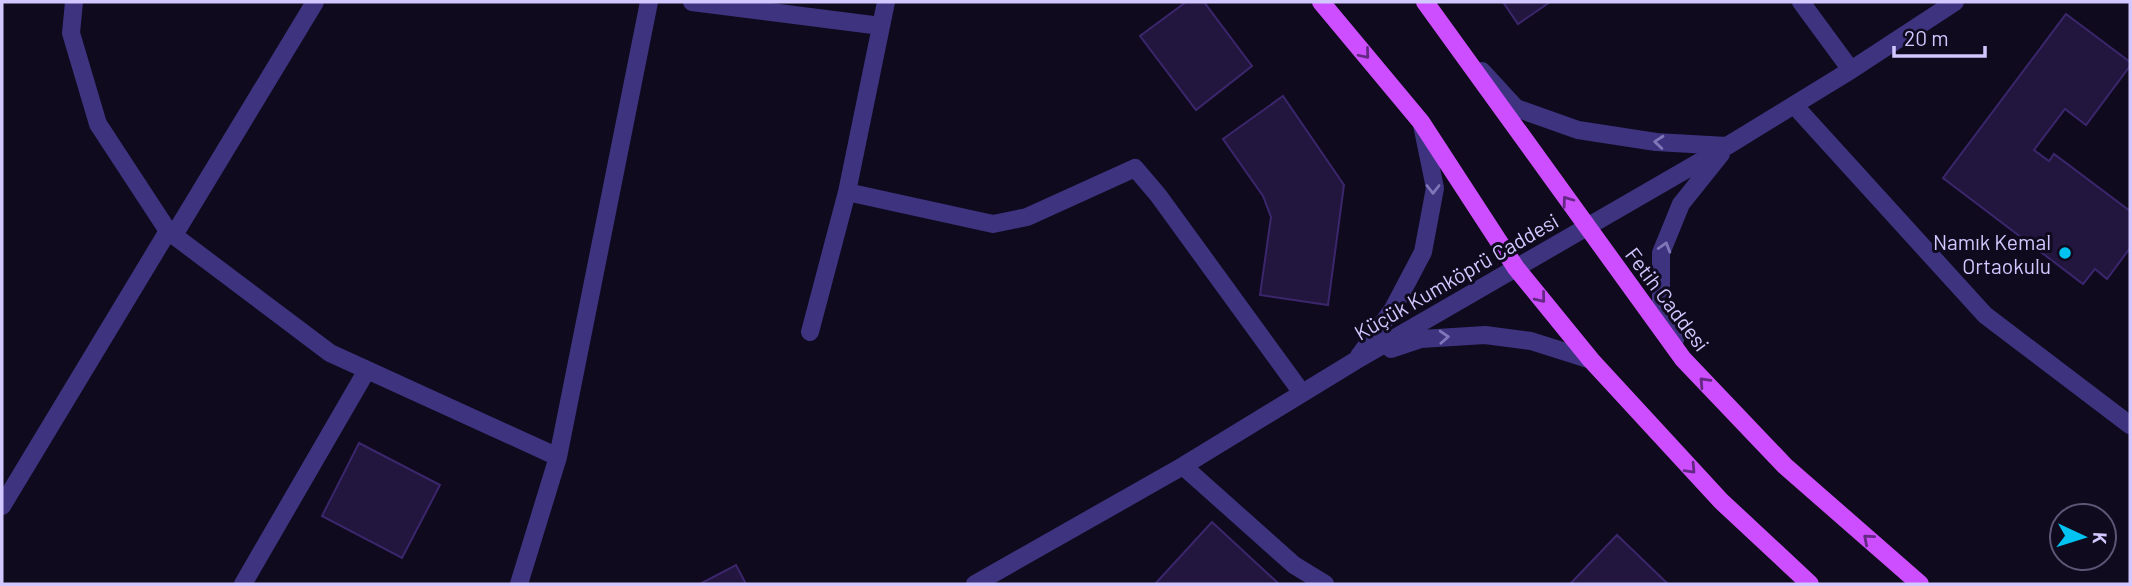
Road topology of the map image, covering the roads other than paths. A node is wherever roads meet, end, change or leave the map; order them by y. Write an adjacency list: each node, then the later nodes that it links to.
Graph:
1 (74, 2): 18 (street)
2 (315, 2): 18 (street)
3 (649, 2): 27 (street)
4 (692, 2): 10 (street)
5 (886, 2): 10 (street)
6 (1321, 2): 14 (main road, one-way to 14)
7 (1425, 2): 11 (main road, Fetih Caddesi)
8 (1801, 2): 12 (street)
9 (1955, 2): 12 (street, Küçük Kumköprü Caddesi)
10 (880, 26): 16 (street)
11 (1450, 37): 15 (street, one-way to 11); 17 (main road, Fetih Caddesi, one-way to 11)
12 (1851, 70): 13 (street, Küçük Kumköprü Caddesi)
13 (1794, 105): 15 (street, Küçük Kumköprü Caddesi); 26 (street)
14 (1421, 122): 19 (main road); 23 (street, one-way to 23)
15 (1727, 146): 17 (street, Küçük Kumköprü Caddesi); 22 (street, one-way to 15)
16 (847, 192): 20 (street); 25 (street)
17 (1586, 227): 19 (street, Küçük Kumköprü Caddesi); 22 (main road, Fetih Caddesi)
18 (171, 233): 24 (street); 29 (street)
19 (1516, 268): 21 (main road, one-way to 21); 23 (street, Küçük Kumköprü Caddesi)
20 (810, 332)
21 (1591, 359): 23 (street, one-way to 21); 34 (main road, one-way to 34)
22 (1683, 359): 35 (main road, Fetih Caddesi, one-way to 22)
23 (1354, 361): 25 (street, Küçük Kumköprü Caddesi)
24 (367, 370): 27 (street); 30 (street)
25 (1302, 393): 28 (street, Küçük Kumköprü Caddesi)
26 (2130, 425)
27 (558, 457): 31 (street)
28 (1183, 466): 32 (street, Küçük Kumköprü Caddesi); 33 (street)
29 (2, 506)
30 (243, 584)
31 (519, 584)
32 (975, 584)
33 (1325, 584)
34 (1810, 584)
35 (1920, 584)

